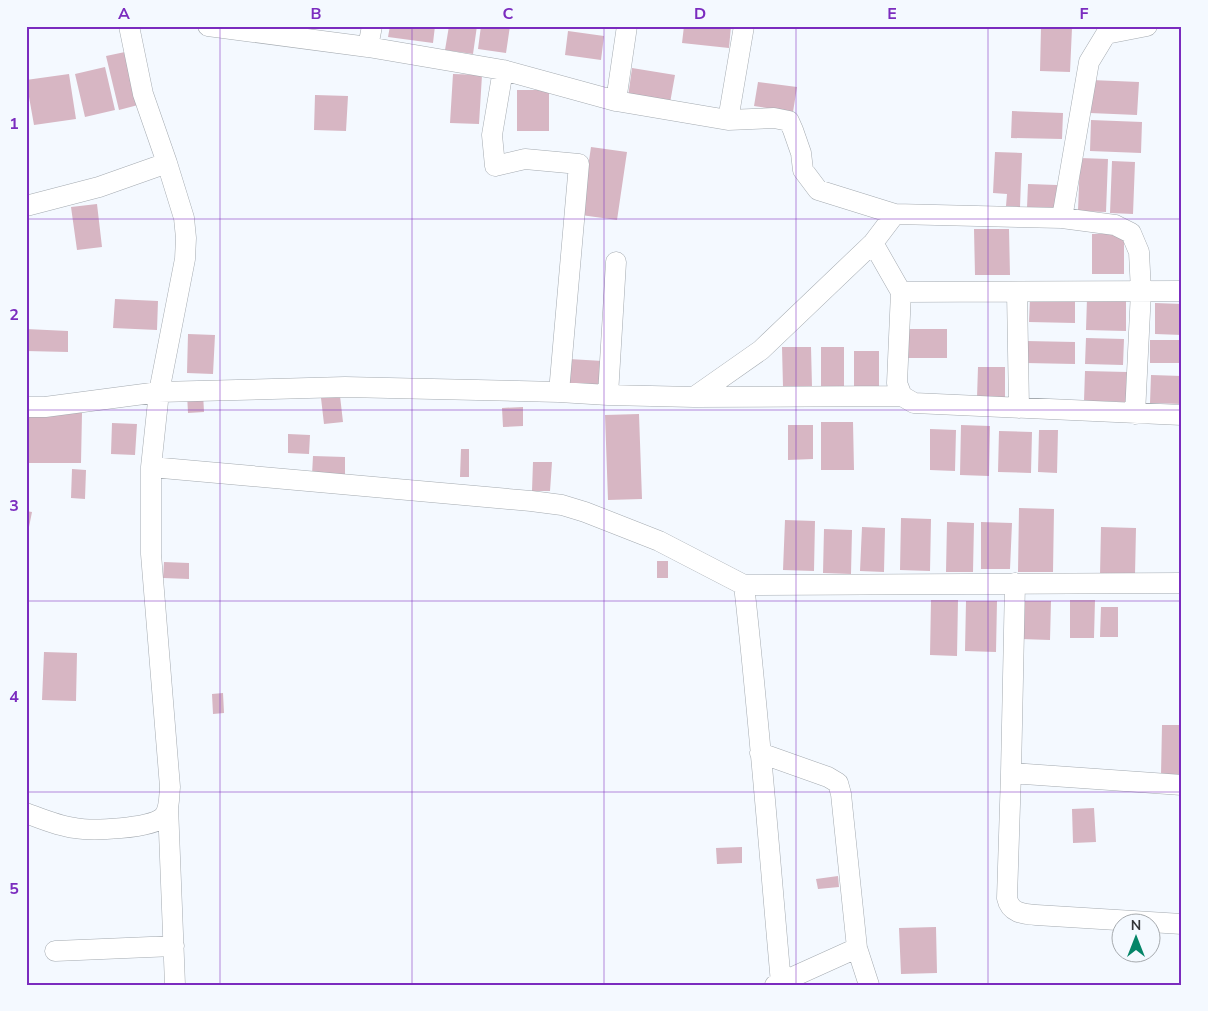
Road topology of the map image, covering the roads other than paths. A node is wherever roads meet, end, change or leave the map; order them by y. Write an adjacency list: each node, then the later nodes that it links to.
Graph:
1 (129, 26): 11 (street)
2 (208, 26): 7 (street)
3 (372, 26): 7 (street)
4 (627, 26): 9 (street)
5 (744, 26): 10 (street)
6 (1147, 26): 14 (street)
7 (368, 47): 8 (street)
8 (503, 70): 9 (street); 22 (street)
9 (616, 102): 10 (street)
10 (728, 120): 13 (street)
11 (167, 163): 12 (street); 21 (street)
12 (26, 206)
13 (895, 214): 14 (street); 15 (street)
14 (1062, 218): 17 (street)
15 (873, 243): 19 (street); 25 (street)
16 (616, 262): 23 (street)
17 (1141, 291): 18 (street); 20 (street); 28 (street)
18 (1182, 291)
19 (901, 292): 20 (street); 24 (street)
20 (1017, 292): 27 (street)
21 (158, 392): 22 (street); 26 (street); 30 (street)
22 (559, 392): 23 (street)
23 (608, 395): 25 (street)
24 (902, 396): 25 (street); 27 (street)
25 (694, 397)
26 (26, 408)
27 (1019, 408): 28 (street)
28 (1135, 414): 29 (street)
29 (1182, 415)
30 (151, 467): 33 (street); 37 (street)
31 (1015, 582): 32 (street); 33 (street); 35 (street)
32 (1182, 583)
33 (744, 585): 34 (street)
34 (760, 753): 41 (street); 43 (street)
35 (1011, 773): 36 (street); 39 (street)
36 (1182, 785)
37 (168, 806): 38 (street); 40 (street)
38 (26, 813)
39 (1182, 924)
40 (174, 946): 42 (street); 44 (street)
41 (857, 948): 43 (street); 45 (street)
42 (55, 951)
43 (778, 984)
44 (176, 985)
45 (869, 985)

